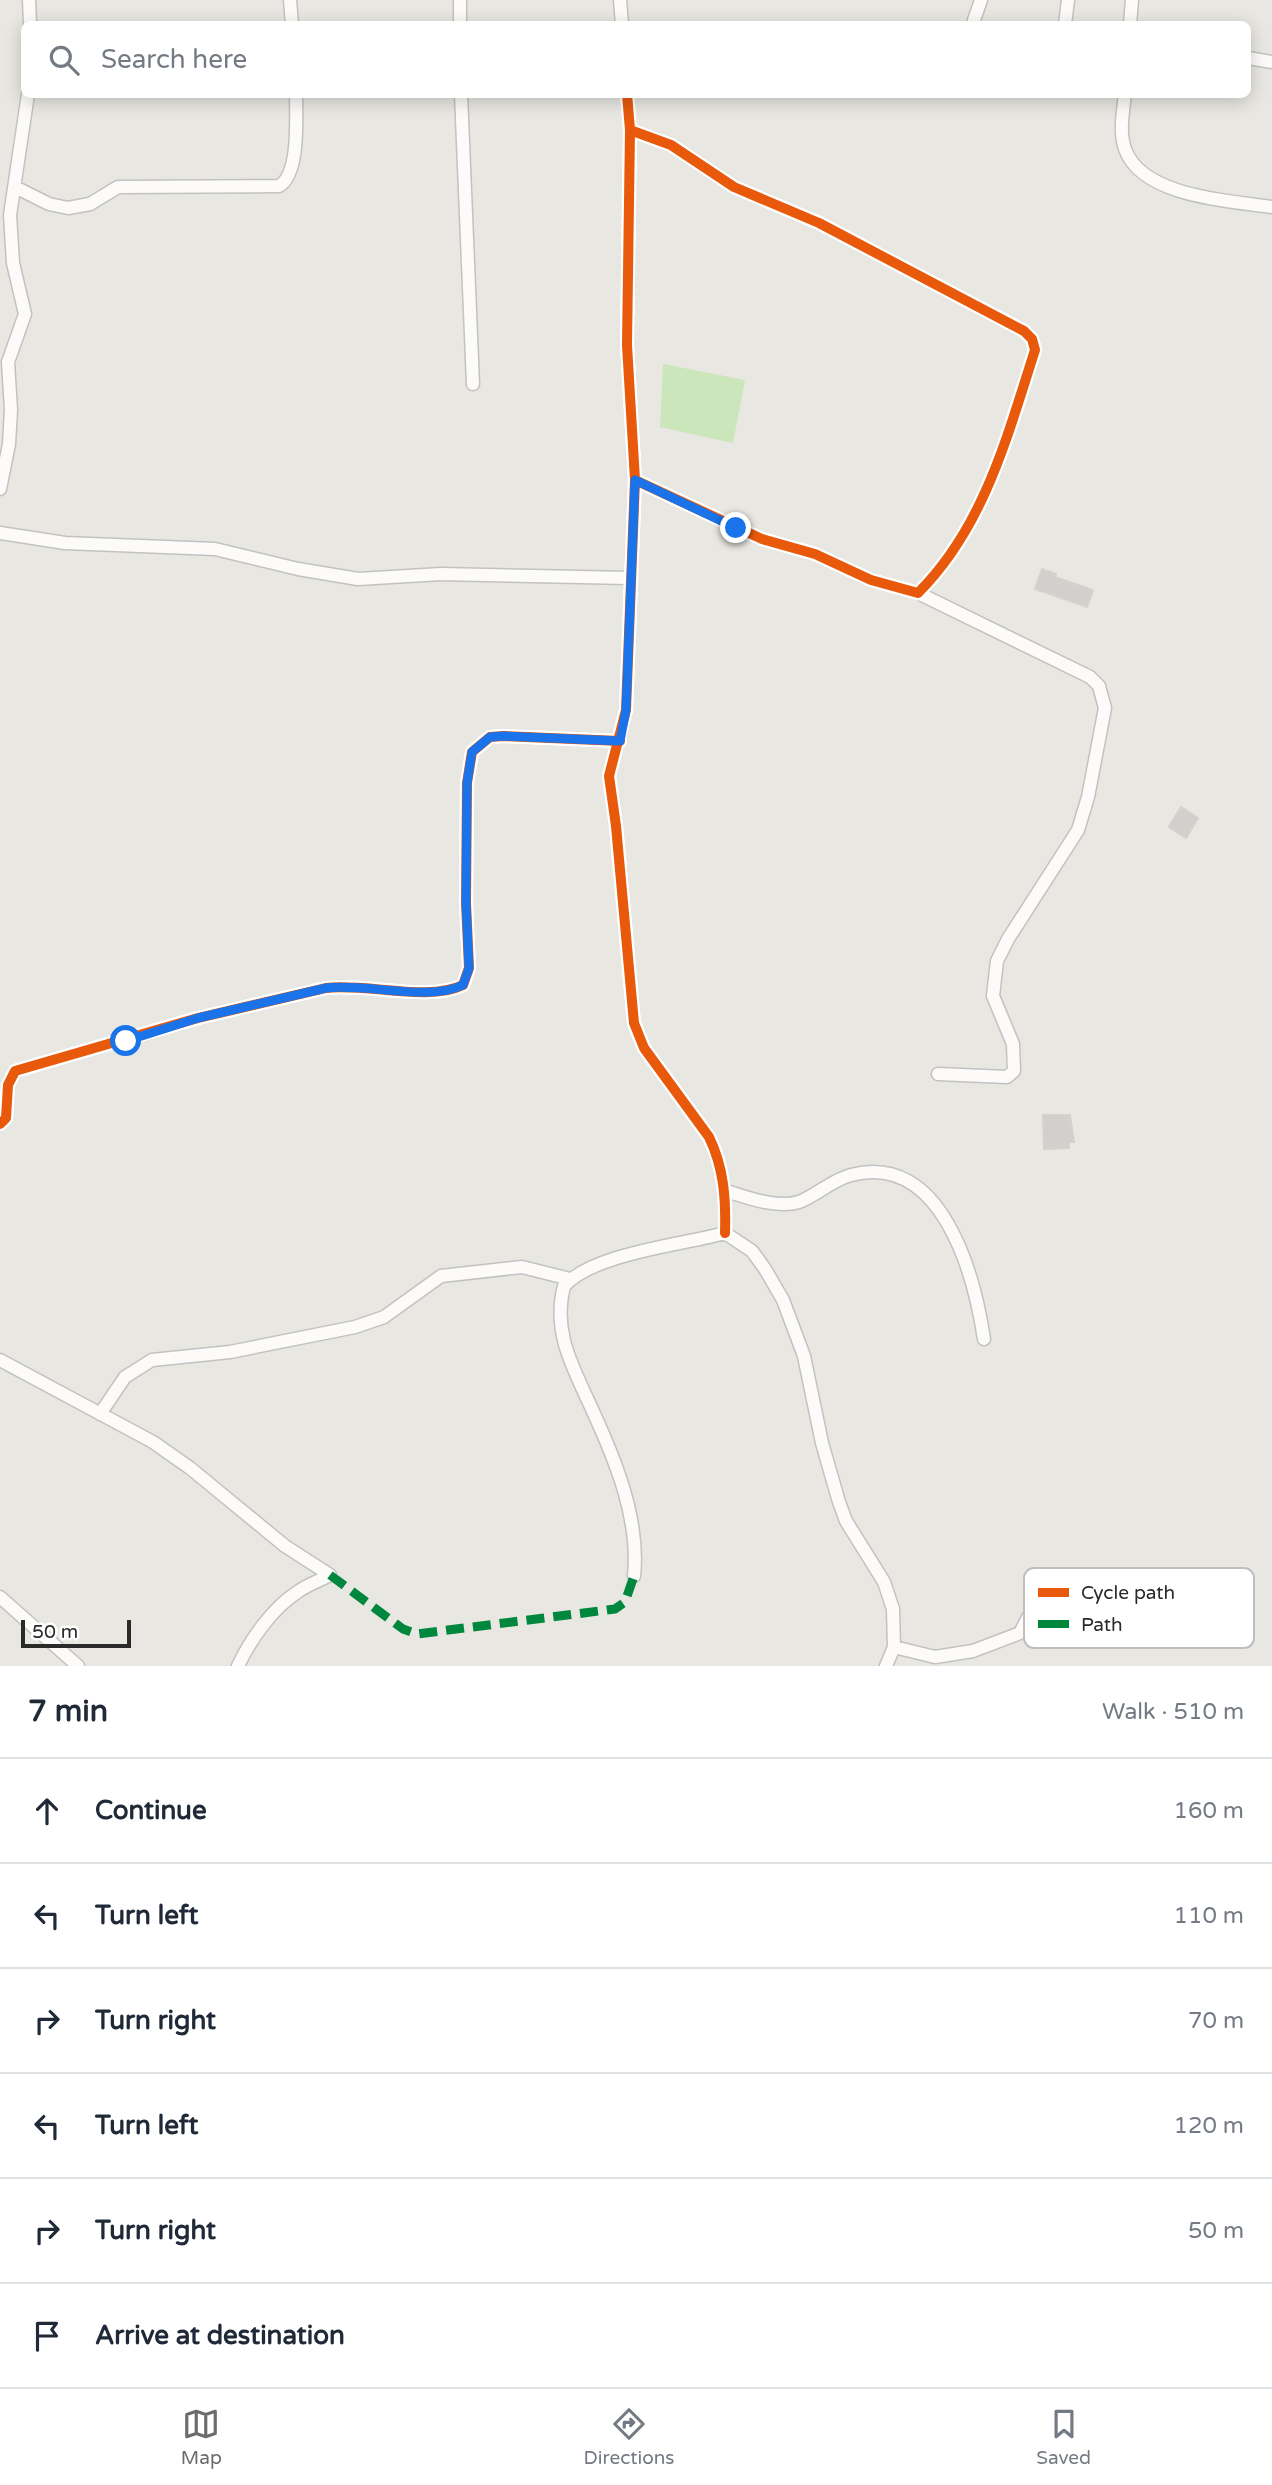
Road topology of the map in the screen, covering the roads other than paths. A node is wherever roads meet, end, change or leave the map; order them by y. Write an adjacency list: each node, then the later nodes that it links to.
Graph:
1 (29, 0): 9 (street)
2 (290, 0): 10 (street)
3 (460, 0): 11 (street)
4 (621, 0): 12 (street)
5 (981, 0): 8 (street)
6 (1068, 0): 13 (street)
7 (1132, 0): 14 (street)
8 (974, 20)
9 (30, 21)
10 (292, 21)
11 (460, 21)
12 (622, 21)
13 (1065, 21)
14 (1130, 21)
15 (1251, 58): 16 (street)
16 (1272, 62)
17 (27, 98): 23 (street)
18 (296, 98): 23 (street)
19 (461, 98): 26 (street)
20 (627, 98): 22 (street)
21 (1125, 98): 24 (street)
22 (630, 130): 27 (street); 31 (street)
23 (15, 187): 25 (street)
24 (1272, 207)
25 (4, 361): 28 (street)
26 (473, 384)
27 (635, 480): 30 (street); 31 (street)
28 (0, 489)
29 (0, 533): 30 (street)
30 (629, 578): 32 (street)
31 (918, 593): 33 (street)
32 (620, 741): 34 (street); 35 (street)
33 (938, 1074)
34 (0, 1124)
35 (726, 1191): 36 (street); 38 (street)
36 (725, 1233): 37 (street); 44 (street)
37 (570, 1279): 40 (street); 41 (street)
38 (984, 1339)
39 (0, 1360): 40 (street)
40 (100, 1414): 46 (street)
41 (634, 1576)
42 (0, 1597): 45 (street)
43 (1024, 1625): 44 (street)
44 (894, 1647): 47 (street)
45 (78, 1666)
46 (238, 1666)
47 (886, 1666)

